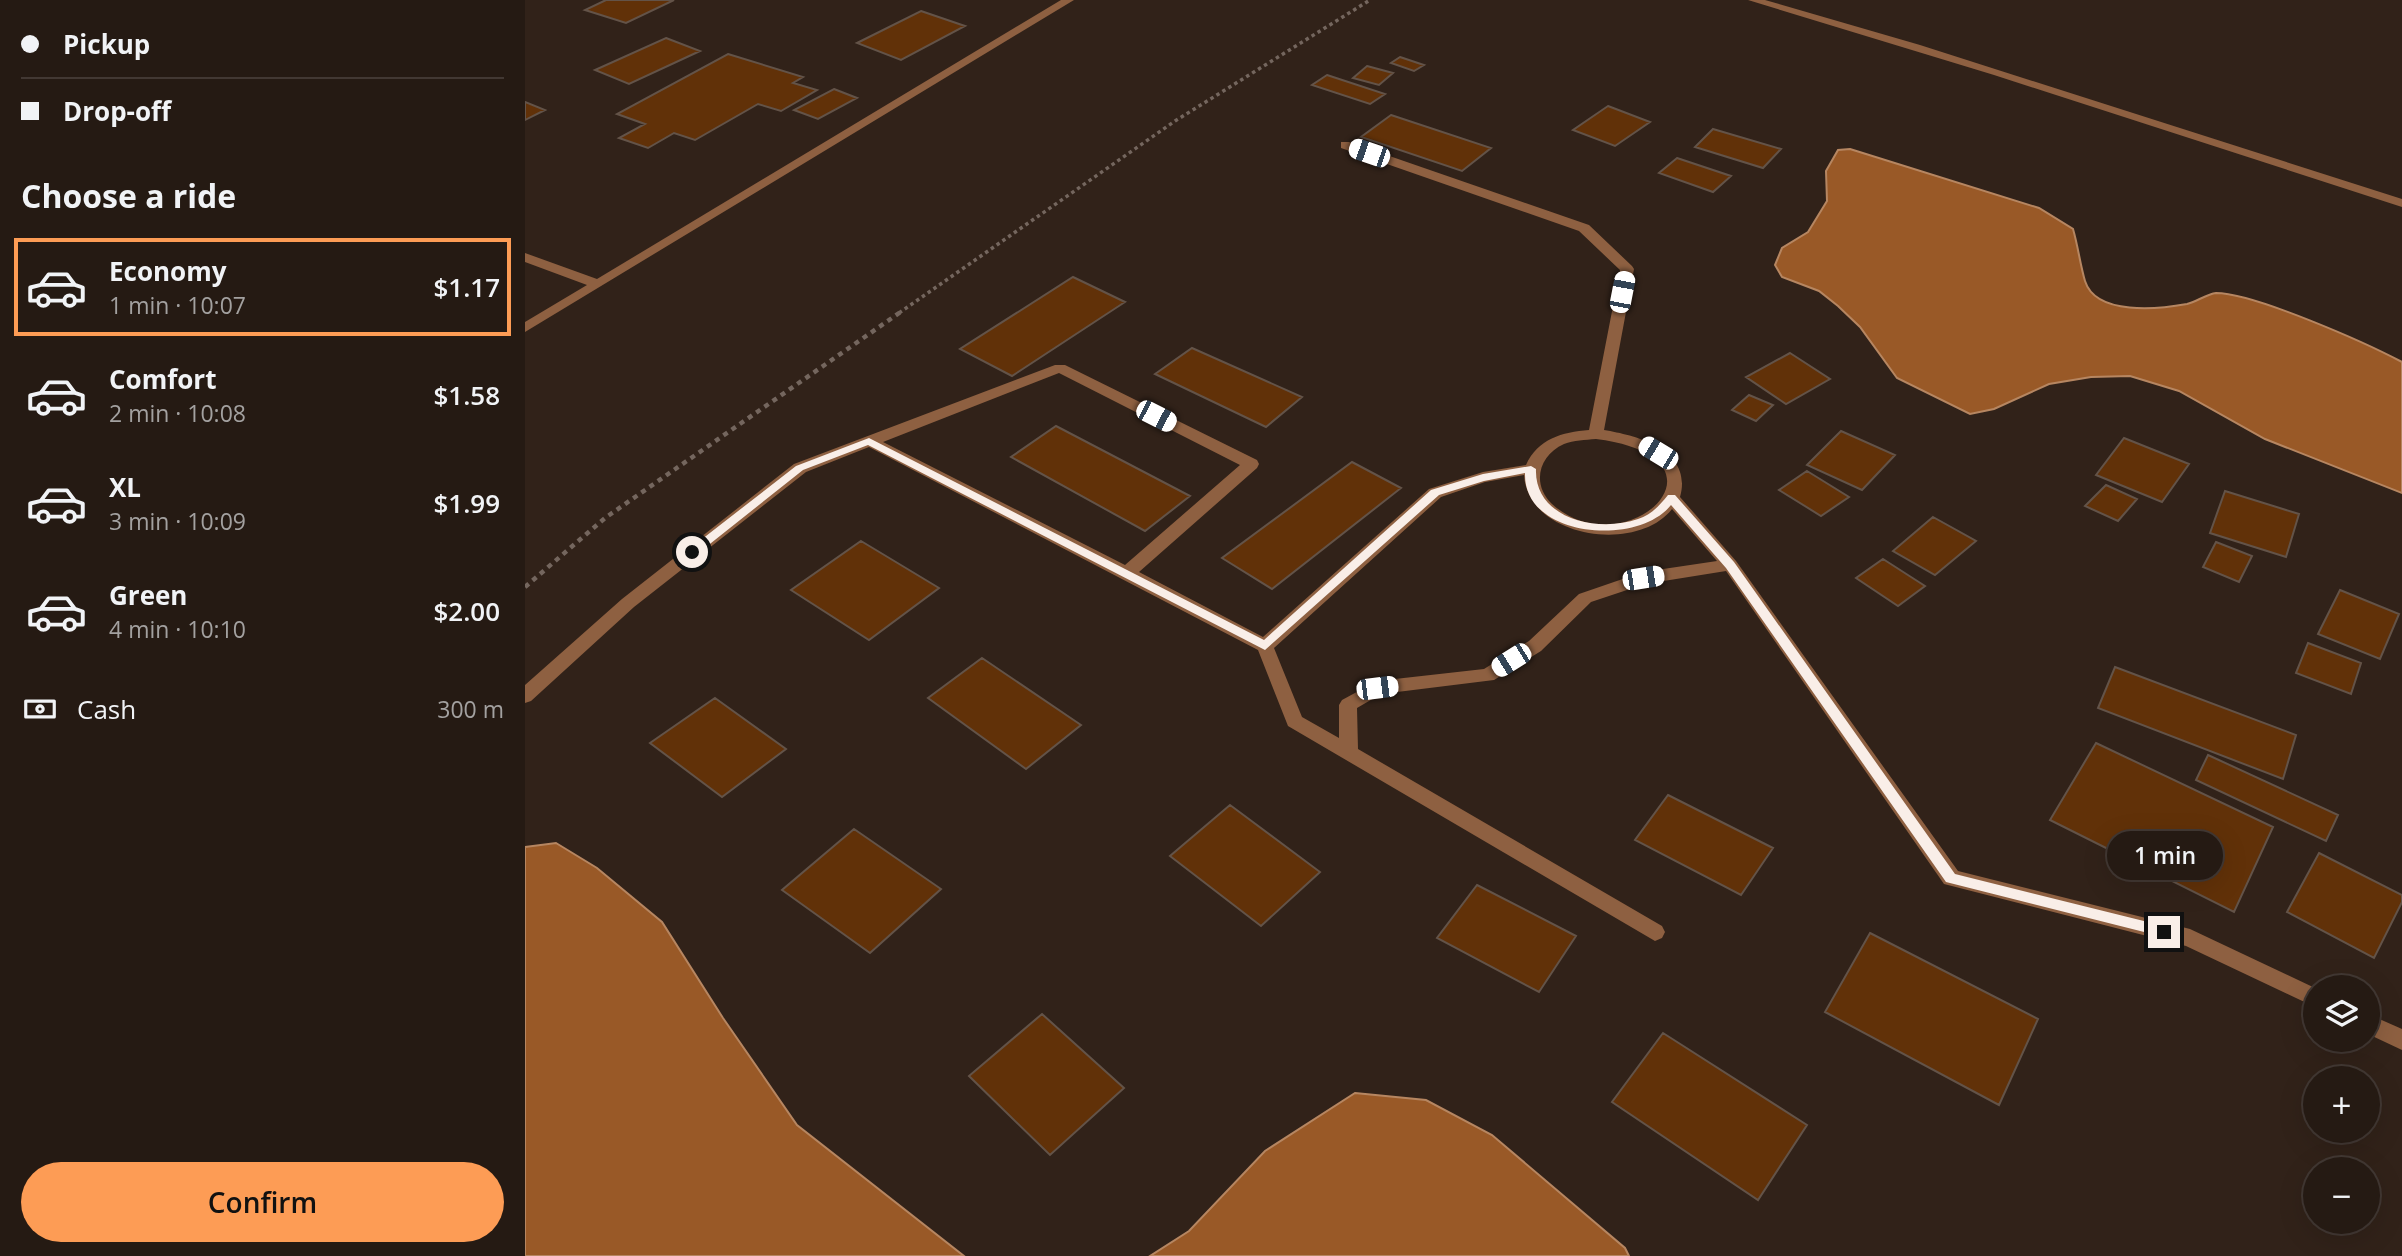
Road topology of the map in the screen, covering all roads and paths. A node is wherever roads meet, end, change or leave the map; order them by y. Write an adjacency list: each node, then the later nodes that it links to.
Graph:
1 (1069, 0): 7 (street)
2 (1370, 0): 15 (path)
3 (1753, 0): 5 (street)
4 (1345, 145): 9 (street)
5 (2402, 203)
6 (525, 257): 7 (street)
7 (596, 283): 8 (street)
8 (525, 328)
9 (1596, 434): 11 (street); 12 (street)
10 (869, 441): 14 (street); 14 (street); 17 (street)
11 (1531, 469): 12 (street); 16 (street)
12 (1671, 498): 13 (street)
13 (1730, 565): 18 (street); 20 (street)
14 (1127, 573): 16 (street)
15 (525, 587)
16 (1265, 646): 18 (street)
17 (525, 696)
18 (1349, 753): 19 (street)
19 (1655, 932)
20 (2303, 992)
21 (2380, 1030): 22 (street)
22 (2402, 1040)

